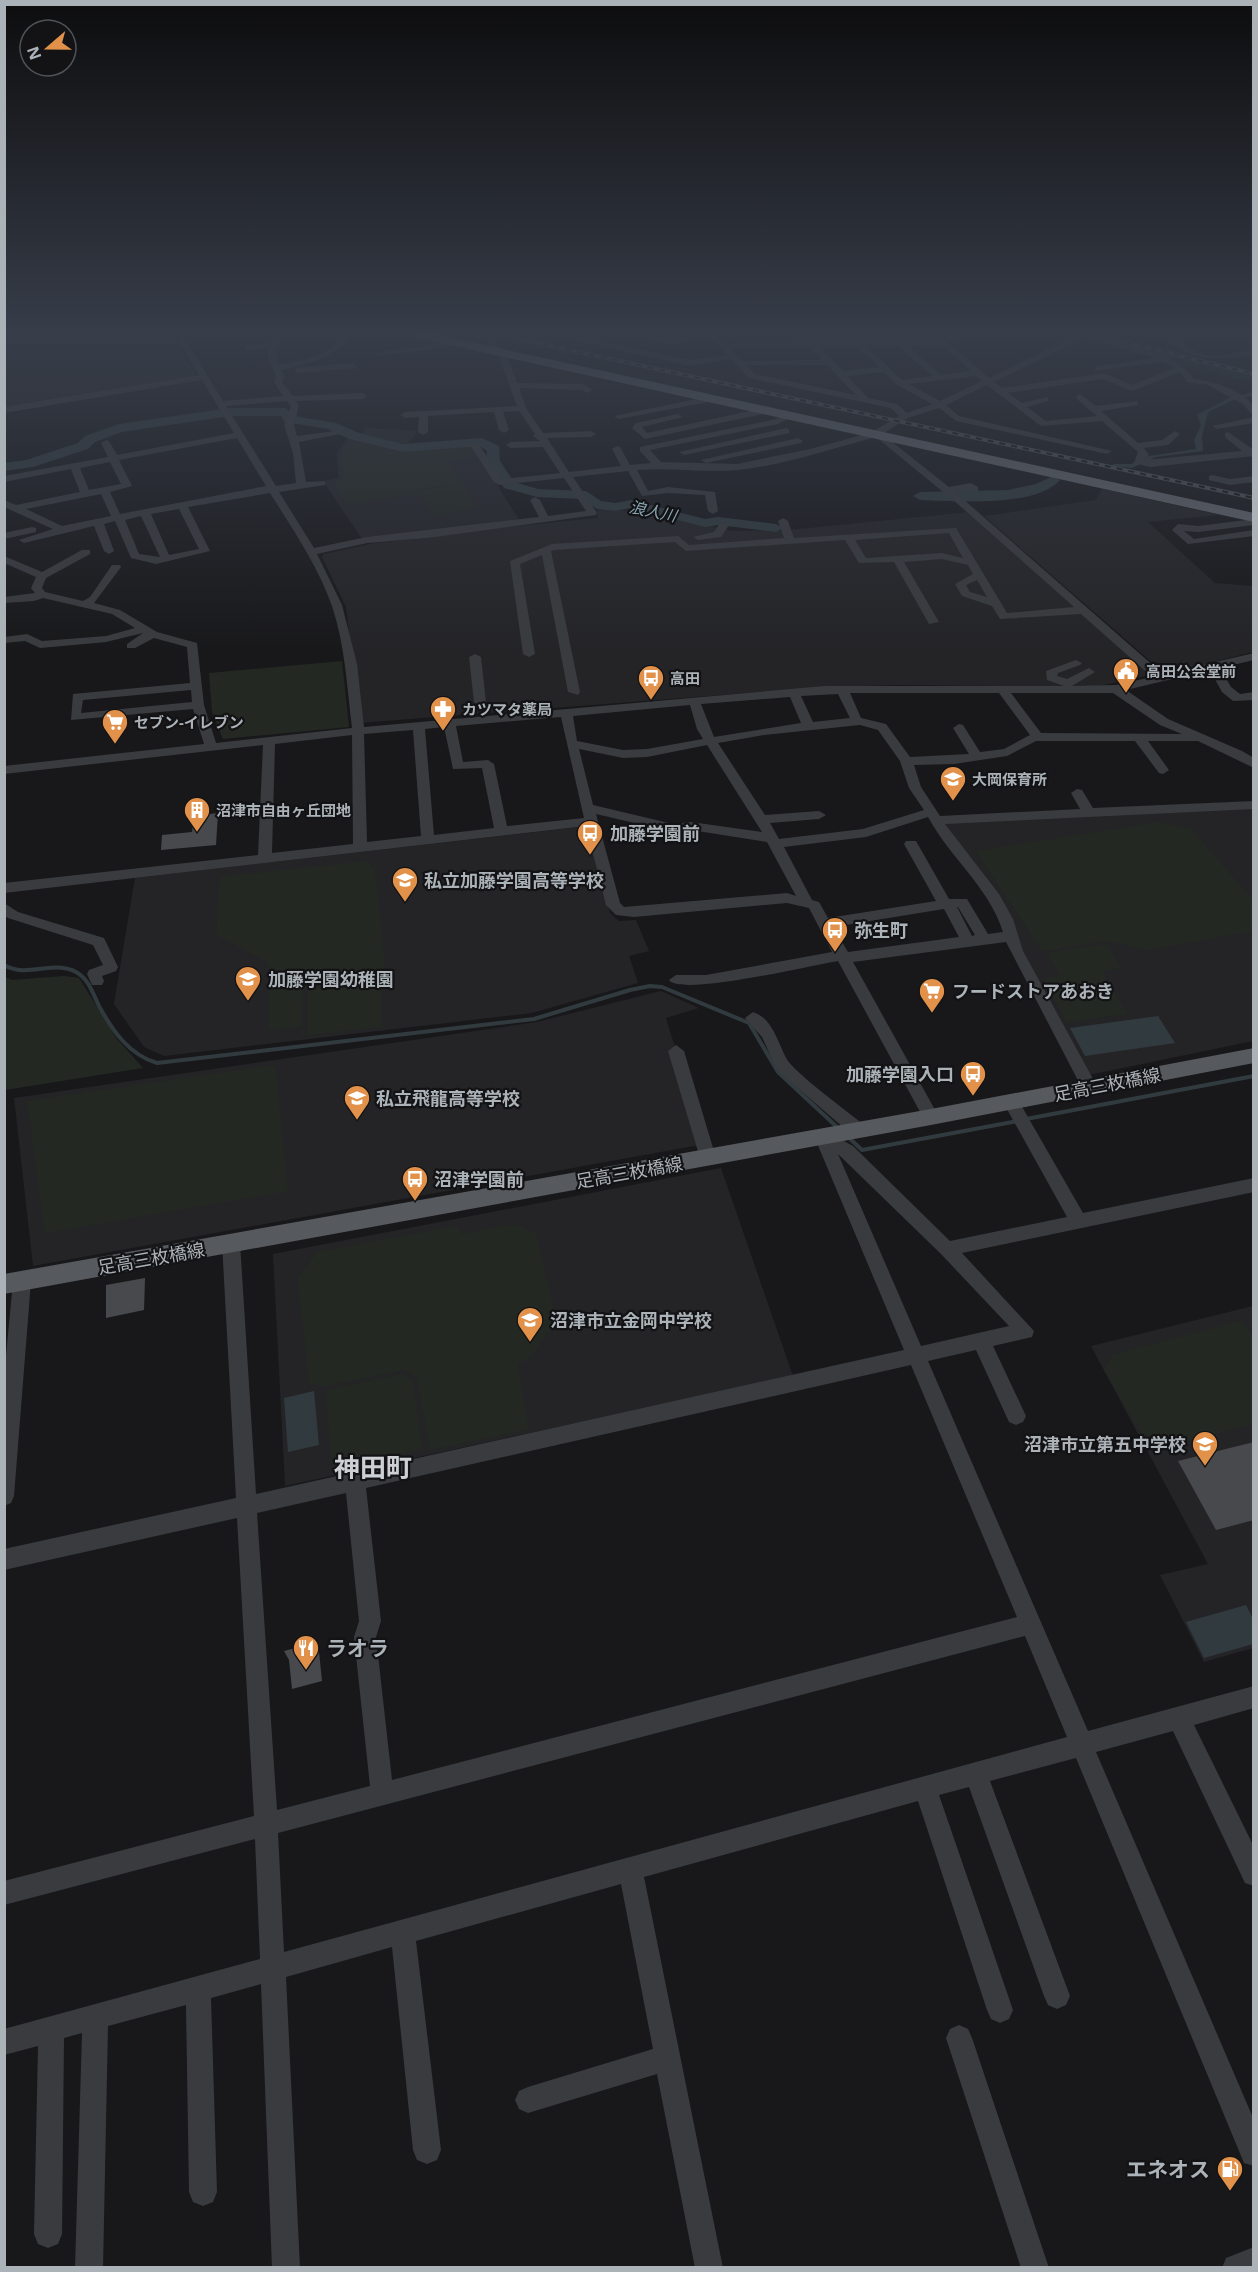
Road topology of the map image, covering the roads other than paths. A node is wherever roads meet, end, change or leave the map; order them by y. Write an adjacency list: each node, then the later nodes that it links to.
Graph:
1 (204, 440): 30 (street)
2 (241, 440): 43 (street)
3 (292, 440): 42 (street)
4 (541, 440): 19 (street); 27 (street)
5 (650, 440): 21 (street)
6 (686, 440): 21 (street)
7 (724, 440): 18 (street)
8 (742, 440): 18 (street)
9 (857, 440): 25 (street)
10 (883, 440): 47 (street)
11 (899, 440): 58 (highway)
12 (1057, 440): 24 (street)
13 (1130, 440): 22 (street)
14 (1168, 440): 22 (street)
15 (1233, 440): 29 (street)
16 (798, 441): 25 (street); 28 (street)
17 (106, 443): 30 (street)
18 (728, 443): 28 (street); 31 (street)
19 (511, 445)
20 (475, 446): 37 (street)
21 (656, 446): 31 (street)
22 (1137, 446): 29 (street)
23 (617, 449): 35 (street)
24 (1107, 451)
25 (811, 452): 32 (street)
26 (527, 453): 27 (street)
27 (551, 453): 37 (street)
28 (739, 453): 32 (street); 34 (street)
29 (1250, 456)
30 (115, 458): 33 (street); 45 (street)
31 (656, 462): 34 (street); 35 (street)
32 (753, 464): 34 (street)
33 (74, 466): 39 (street); 46 (street)
34 (679, 466)
35 (629, 468): 37 (street); 54 (street)
36 (1234, 472): 40 (street)
37 (566, 476): 57 (street)
38 (1212, 478): 40 (street)
39 (4, 479)
40 (1251, 480)
41 (322, 483): 42 (street)
42 (302, 485): 43 (street)
43 (270, 489): 51 (street); 73 (street)
44 (975, 489): 47 (street)
45 (104, 491): 46 (street); 52 (street)
46 (86, 494): 53 (street)
47 (953, 495): 85 (street)
48 (149, 500): 52 (street)
49 (535, 500): 57 (street)
50 (4, 502): 53 (street)
51 (182, 505): 55 (street); 76 (street)
52 (112, 507): 56 (street)
53 (16, 508): 62 (street)
54 (713, 511)
55 (146, 513): 56 (street); 76 (street)
56 (118, 518): 60 (street); 76 (street)
57 (545, 520): 73 (street)
58 (1254, 520): 64 (street)
59 (783, 521): 69 (street)
60 (98, 522): 62 (street); 70 (street)
61 (724, 525): 67 (street)
62 (61, 529): 68 (street)
63 (32, 530): 65 (street)
64 (1254, 533)
65 (4, 536)
66 (848, 537): 69 (street); 74 (street); 77 (street)
67 (676, 539): 69 (street); 71 (street)
68 (24, 540)
69 (790, 541)
70 (109, 550)
71 (546, 550): 90 (street); 101 (street)
72 (86, 552): 80 (street)
73 (311, 552): 113 (street)
74 (897, 558): 77 (street); 86 (street)
75 (4, 559): 80 (street)
76 (166, 559)
77 (971, 563): 79 (street)
78 (116, 567): 83 (street)
79 (979, 575): 84 (street); 84 (street)
80 (42, 576): 81 (street)
81 (41, 594): 82 (street); 83 (street)
82 (4, 600)
83 (87, 603): 87 (street)
84 (996, 604): 85 (street)
85 (1083, 610): 96 (street)
86 (933, 622)
87 (150, 631): 88 (street); 89 (street); 97 (street)
88 (4, 640)
89 (131, 646)
90 (529, 654)
91 (1254, 656): 94 (street)
92 (475, 657): 105 (street)
93 (1076, 663): 95 (street)
94 (1213, 665): 96 (street); 103 (street)
95 (1089, 672)
96 (1162, 680): 99 (street)
97 (198, 686): 106 (street); 106 (street)
98 (1005, 686): 99 (street); 100 (street); 114 (street)
99 (1116, 689): 115 (street)
100 (843, 690): 102 (street); 108 (street)
101 (574, 692)
102 (794, 692): 104 (street); 111 (street)
103 (1254, 696)
104 (694, 700): 107 (street); 117 (street)
105 (480, 702)
106 (198, 705): 120 (street)
107 (566, 712): 109 (street); 119 (street)
108 (857, 721): 111 (street); 124 (street)
109 (449, 723): 110 (street); 135 (street)
110 (419, 726): 113 (street); 136 (street)
111 (808, 726): 117 (street)
112 (959, 728): 123 (street)
113 (358, 731): 118 (street); 139 (street)
114 (1038, 738): 116 (street); 123 (street)
115 (1197, 738): 116 (street); 122 (street)
116 (1140, 739): 127 (street)
117 (709, 740): 119 (street); 134 (street)
118 (269, 741): 120 (street); 140 (street)
119 (571, 744): 131 (street)
120 (211, 746): 126 (street)
121 (1254, 749): 122 (street)
122 (1238, 754): 125 (street)
123 (977, 757): 124 (street)
124 (906, 761): 133 (street)
125 (1254, 764)
126 (4, 770)
127 (1163, 770)
128 (1077, 793): 130 (street)
129 (1254, 805): 130 (street)
130 (1088, 812): 133 (street)
131 (590, 815): 135 (street); 137 (street); 142 (street)
132 (819, 815): 134 (street)
133 (934, 816): 137 (street); 146 (street)
134 (762, 819): 137 (street)
135 (501, 831): 136 (street)
136 (428, 839): 139 (street)
137 (774, 841): 142 (street)
138 (912, 844): 143 (street)
139 (360, 846): 140 (street)
140 (265, 857): 141 (street)
141 (4, 888)
142 (806, 901): 145 (street)
143 (946, 904): 145 (street); 147 (street); 148 (street)
144 (4, 908): 151 (street)
145 (825, 923): 149 (street)
146 (1011, 936): 147 (street); 155 (street)
147 (984, 939): 148 (street)
148 (968, 940): 149 (street)
149 (843, 957): 150 (street); 157 (street)
150 (676, 980)
151 (97, 981)
152 (753, 1018): 158 (street)
153 (676, 1051): 160 (street)
154 (1254, 1055): 155 (main road, 足高三枚橋線)
155 (1090, 1088): 156 (main road, 足高三枚橋線)
156 (1014, 1107): 157 (main road, 足高三枚橋線); 162 (street)
157 (931, 1117): 158 (main road, 足高三枚橋線)
158 (858, 1130): 159 (main road, 足高三枚橋線)
159 (828, 1135): 160 (main road, 足高三枚橋線); 164 (street); 167 (street)
160 (708, 1158): 163 (main road, 足高三枚橋線)
161 (1254, 1185): 162 (street)
162 (1078, 1221): 164 (street)
163 (231, 1243): 165 (main road, 足高三枚橋線); 171 (street)
164 (947, 1249): 166 (street)
165 (13, 1282): 170 (street)
166 (982, 1342): 167 (street); 168 (street)
167 (915, 1358): 169 (street); 173 (street)
168 (1016, 1416)
169 (355, 1482): 171 (street); 179 (street)
170 (4, 1496)
171 (246, 1507): 172 (street); 180 (street)
172 (4, 1560)
173 (1031, 1624): 176 (street); 179 (street)
174 (1254, 1697): 175 (street)
175 (1179, 1718): 176 (street); 182 (street)
176 (1080, 1746): 177 (street); 196 (street)
177 (976, 1774): 178 (street); 187 (street)
178 (925, 1788): 181 (street); 188 (street)
179 (382, 1792): 180 (street)
180 (266, 1823): 183 (street); 185 (street)
181 (630, 1869): 184 (street); 193 (street)
182 (1254, 1874)
183 (4, 1893)
184 (403, 1931): 185 (street); 195 (street)
185 (271, 1968): 186 (street); 201 (street)
186 (198, 1988): 189 (street); 197 (street)
187 (1057, 1996)
188 (1000, 2010)
189 (95, 2017): 190 (street); 200 (street)
190 (51, 2029): 192 (street); 198 (street)
191 (959, 2038): 203 (street)
192 (4, 2042)
193 (667, 2058): 194 (street); 202 (street)
194 (528, 2100)
195 (427, 2150)
196 (1254, 2153)
197 (203, 2192)
198 (48, 2234)
199 (1254, 2261): 204 (street)
200 (89, 2268)
201 (286, 2268)
202 (709, 2268)
203 (1035, 2268)
204 (1236, 2268)

